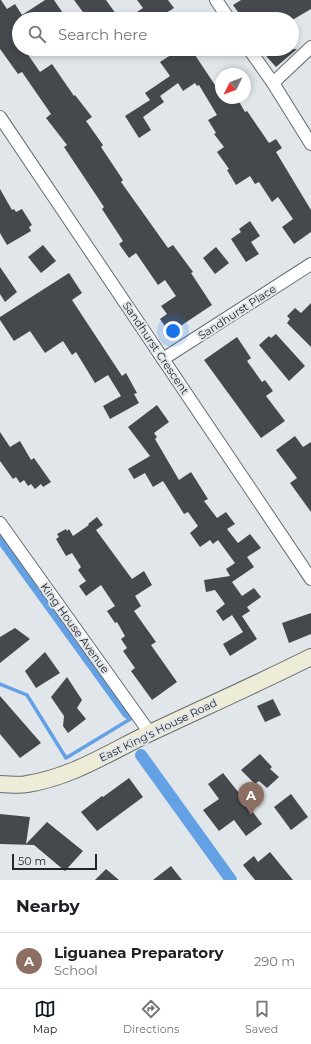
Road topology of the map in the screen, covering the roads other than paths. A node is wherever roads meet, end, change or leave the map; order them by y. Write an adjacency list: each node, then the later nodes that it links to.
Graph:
1 (216, 0): 2 (street)
2 (224, 12)
3 (311, 47): 5 (street)
4 (254, 56): 5 (street)
5 (273, 83): 7 (street)
6 (0, 117): 9 (street, Sandhurst Crescent)
7 (311, 144)
8 (311, 264): 9 (street, Sandhurst Place)
9 (163, 359): 11 (street, Sandhurst Crescent)
10 (0, 524): 13 (street, King House Avenue)
11 (311, 579)
12 (311, 657): 13 (main road, East King's House Road)
13 (150, 733): 14 (main road, East King's House Road)
14 (0, 784)

